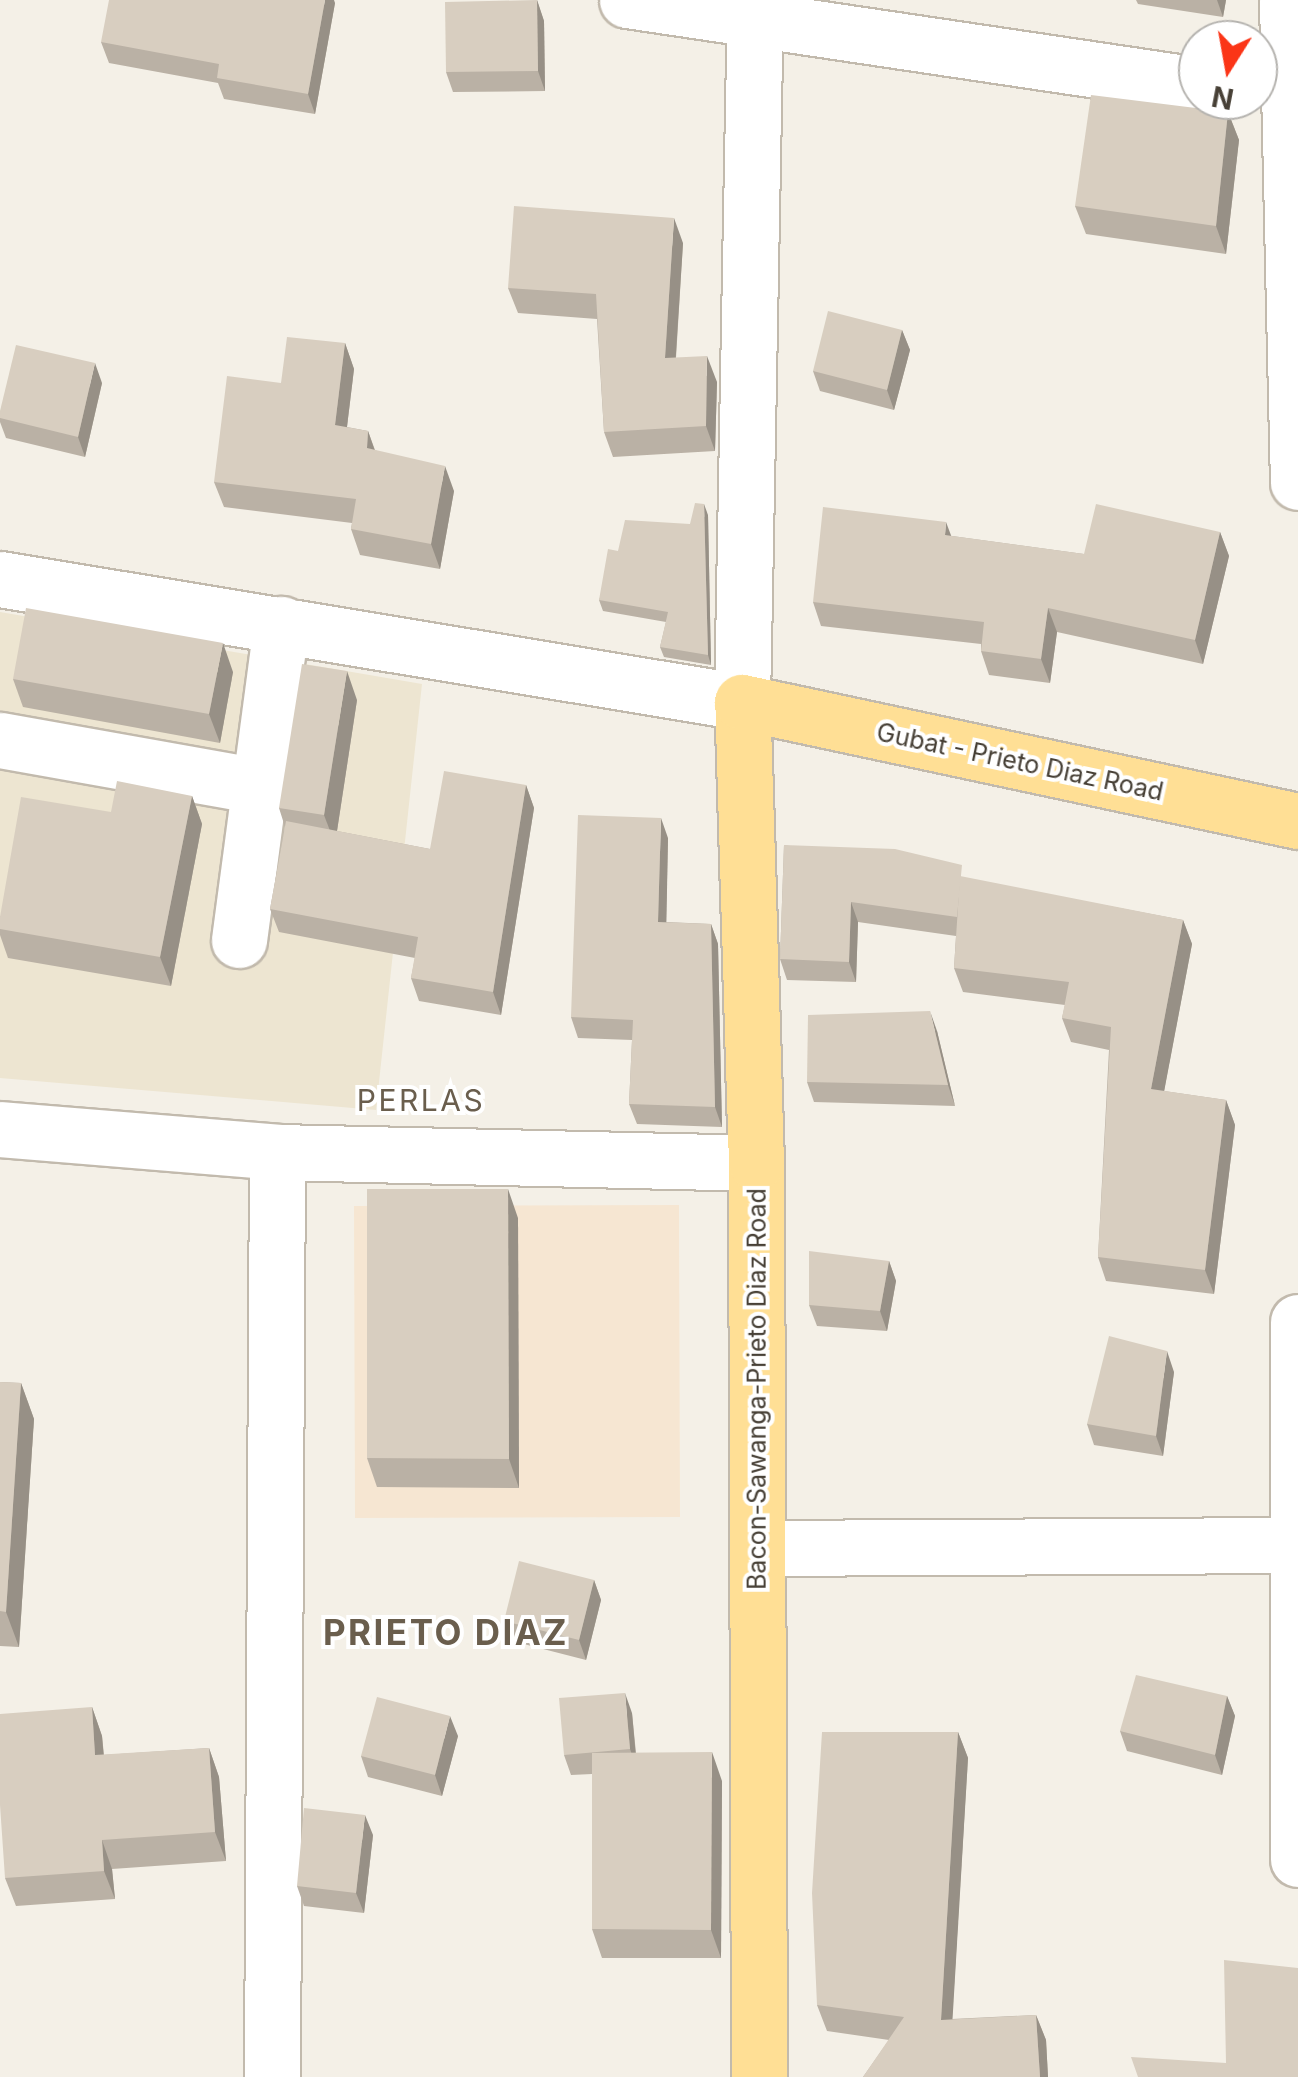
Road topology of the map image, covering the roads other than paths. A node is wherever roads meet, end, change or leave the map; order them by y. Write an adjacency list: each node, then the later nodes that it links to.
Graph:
1 (627, 0): 3 (street)
2 (1286, 0): 4 (street)
3 (754, 9): 5 (street); 10 (street)
4 (1278, 60)
5 (1178, 83)
6 (1274, 120): 7 (street)
7 (1298, 482)
8 (0, 578): 9 (street)
9 (281, 624): 10 (street); 12 (street)
10 (742, 702): 13 (main road, Gubat - Prieto Diaz Road); 17 (main road, Bacon-Sawanga-Prieto Diaz Road)
11 (0, 740): 12 (street)
12 (259, 786): 14 (street)
13 (1298, 821)
14 (239, 940)
15 (0, 1129): 16 (street)
16 (277, 1152): 17 (street); 22 (street)
17 (756, 1163): 20 (main road, Bacon-Sawanga-Prieto Diaz Road)
18 (1298, 1322): 19 (street)
19 (1294, 1545): 20 (street); 21 (street)
20 (758, 1548): 23 (main road, Bacon-Sawanga-Prieto Diaz Road)
21 (1298, 1859)
22 (272, 2077)
23 (759, 2077)

